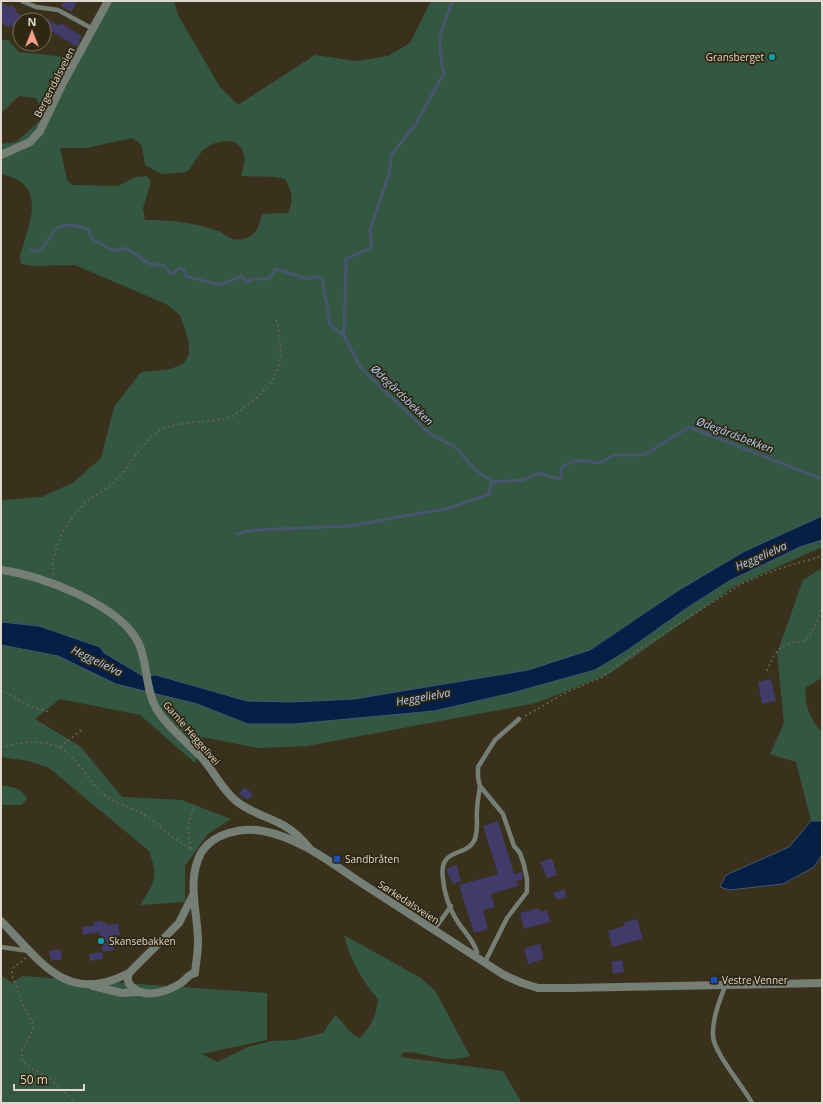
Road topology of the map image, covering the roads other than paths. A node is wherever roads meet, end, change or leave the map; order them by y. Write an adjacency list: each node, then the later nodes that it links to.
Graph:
1 (22, 1): 3 (lane)
2 (108, 1): 3 (street, Bergendalsveien)
3 (93, 30): 4 (street, Bergendalsveien)
4 (1, 155)
5 (1, 570): 8 (street, Gamle Heggelivei)
6 (519, 719): 7 (lane)
7 (480, 786): 10 (lane); 16 (lane)
8 (314, 852): 9 (street, Sørkedalsveien); 12 (street, Sørkedalsveien)
9 (193, 895): 17 (street); 21 (street, Sørkedalsveien)
10 (451, 906): 12 (lane); 15 (lane)
11 (1, 921): 14 (street, Sørkedalsveien)
12 (434, 930): 15 (street, Sørkedalsveien)
13 (1, 947): 14 (lane)
14 (31, 953): 20 (street, Sørkedalsveien)
15 (475, 956): 16 (street, Sørkedalsveien)
16 (485, 962): 19 (street, Sørkedalsveien)
17 (129, 972): 20 (street); 21 (street)
18 (822, 982): 19 (street, Sørkedalsveien)
19 (726, 984): 22 (lane)
20 (89, 986): 21 (street, Sørkedalsveien)
21 (139, 992)
22 (752, 1103)

